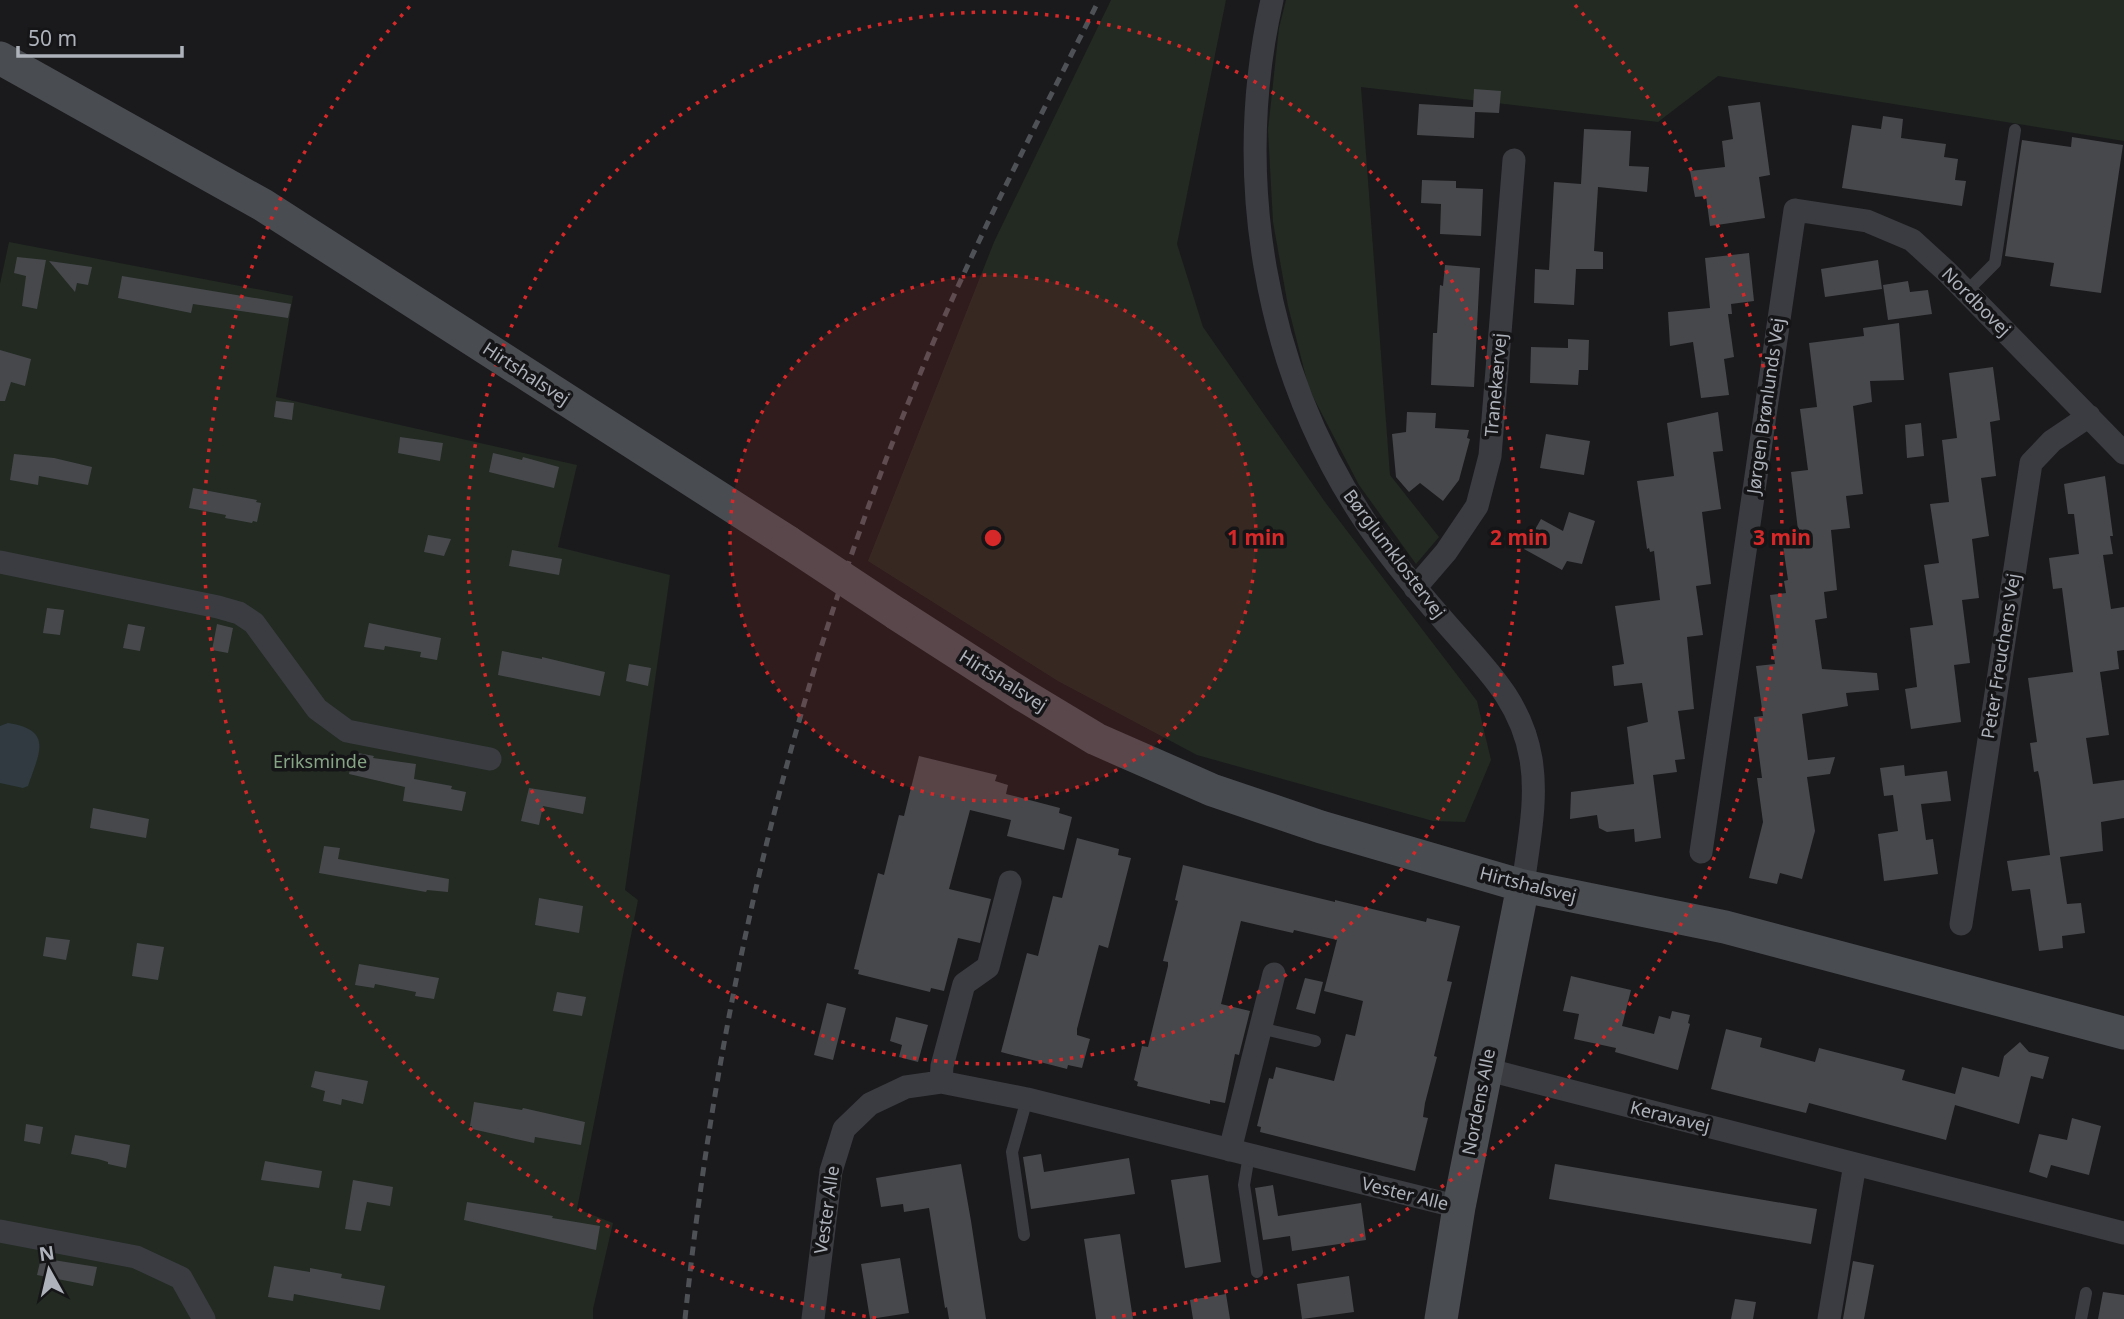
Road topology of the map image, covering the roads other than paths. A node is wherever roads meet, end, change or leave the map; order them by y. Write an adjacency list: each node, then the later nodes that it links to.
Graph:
1 (1272, 0): 10 (street, Børglumklostervej)
2 (0, 58): 14 (street, Hirtshalsvej, bridge)
3 (2015, 130): 6 (lane)
4 (1514, 160): 10 (street, Tranekærvej)
5 (1795, 210): 6 (street, Nordbovej); 12 (street, Jørgen Brønlunds Vej)
6 (1966, 292): 7 (street, Nordbovej)
7 (2089, 416): 8 (street, Nordbovej); 15 (street, Peter Freuchens Vej)
8 (2124, 453)
9 (0, 562): 11 (street)
10 (1415, 588): 14 (street, Børglumklostervej)
11 (489, 760)
12 (1701, 852)
13 (1010, 882): 21 (street)
14 (1523, 886): 18 (street, Hirtshalsvej); 20 (street, Nordens Alle)
15 (1961, 923)
16 (1274, 974): 17 (street)
17 (1260, 1028): 19 (lane); 23 (street)
18 (2124, 1033)
19 (1315, 1041)
20 (1485, 1069): 24 (street, Keravavej); 25 (street, Nordens Alle)
21 (941, 1082): 22 (street, Vester Alle); 32 (street, Vester Alle)
22 (1027, 1099): 23 (street, Vester Alle); 28 (lane)
23 (1240, 1152): 25 (street, Vester Alle); 29 (lane)
24 (1855, 1164): 27 (street, Keravavej); 34 (street)
25 (1459, 1207): 33 (street, Nordens Alle)
26 (0, 1231): 31 (street)
27 (2124, 1233)
28 (1024, 1235)
29 (1257, 1272)
30 (2086, 1293): 35 (lane)
31 (204, 1319)
32 (813, 1319)
33 (1441, 1319)
34 (1829, 1319)
35 (2081, 1319)

